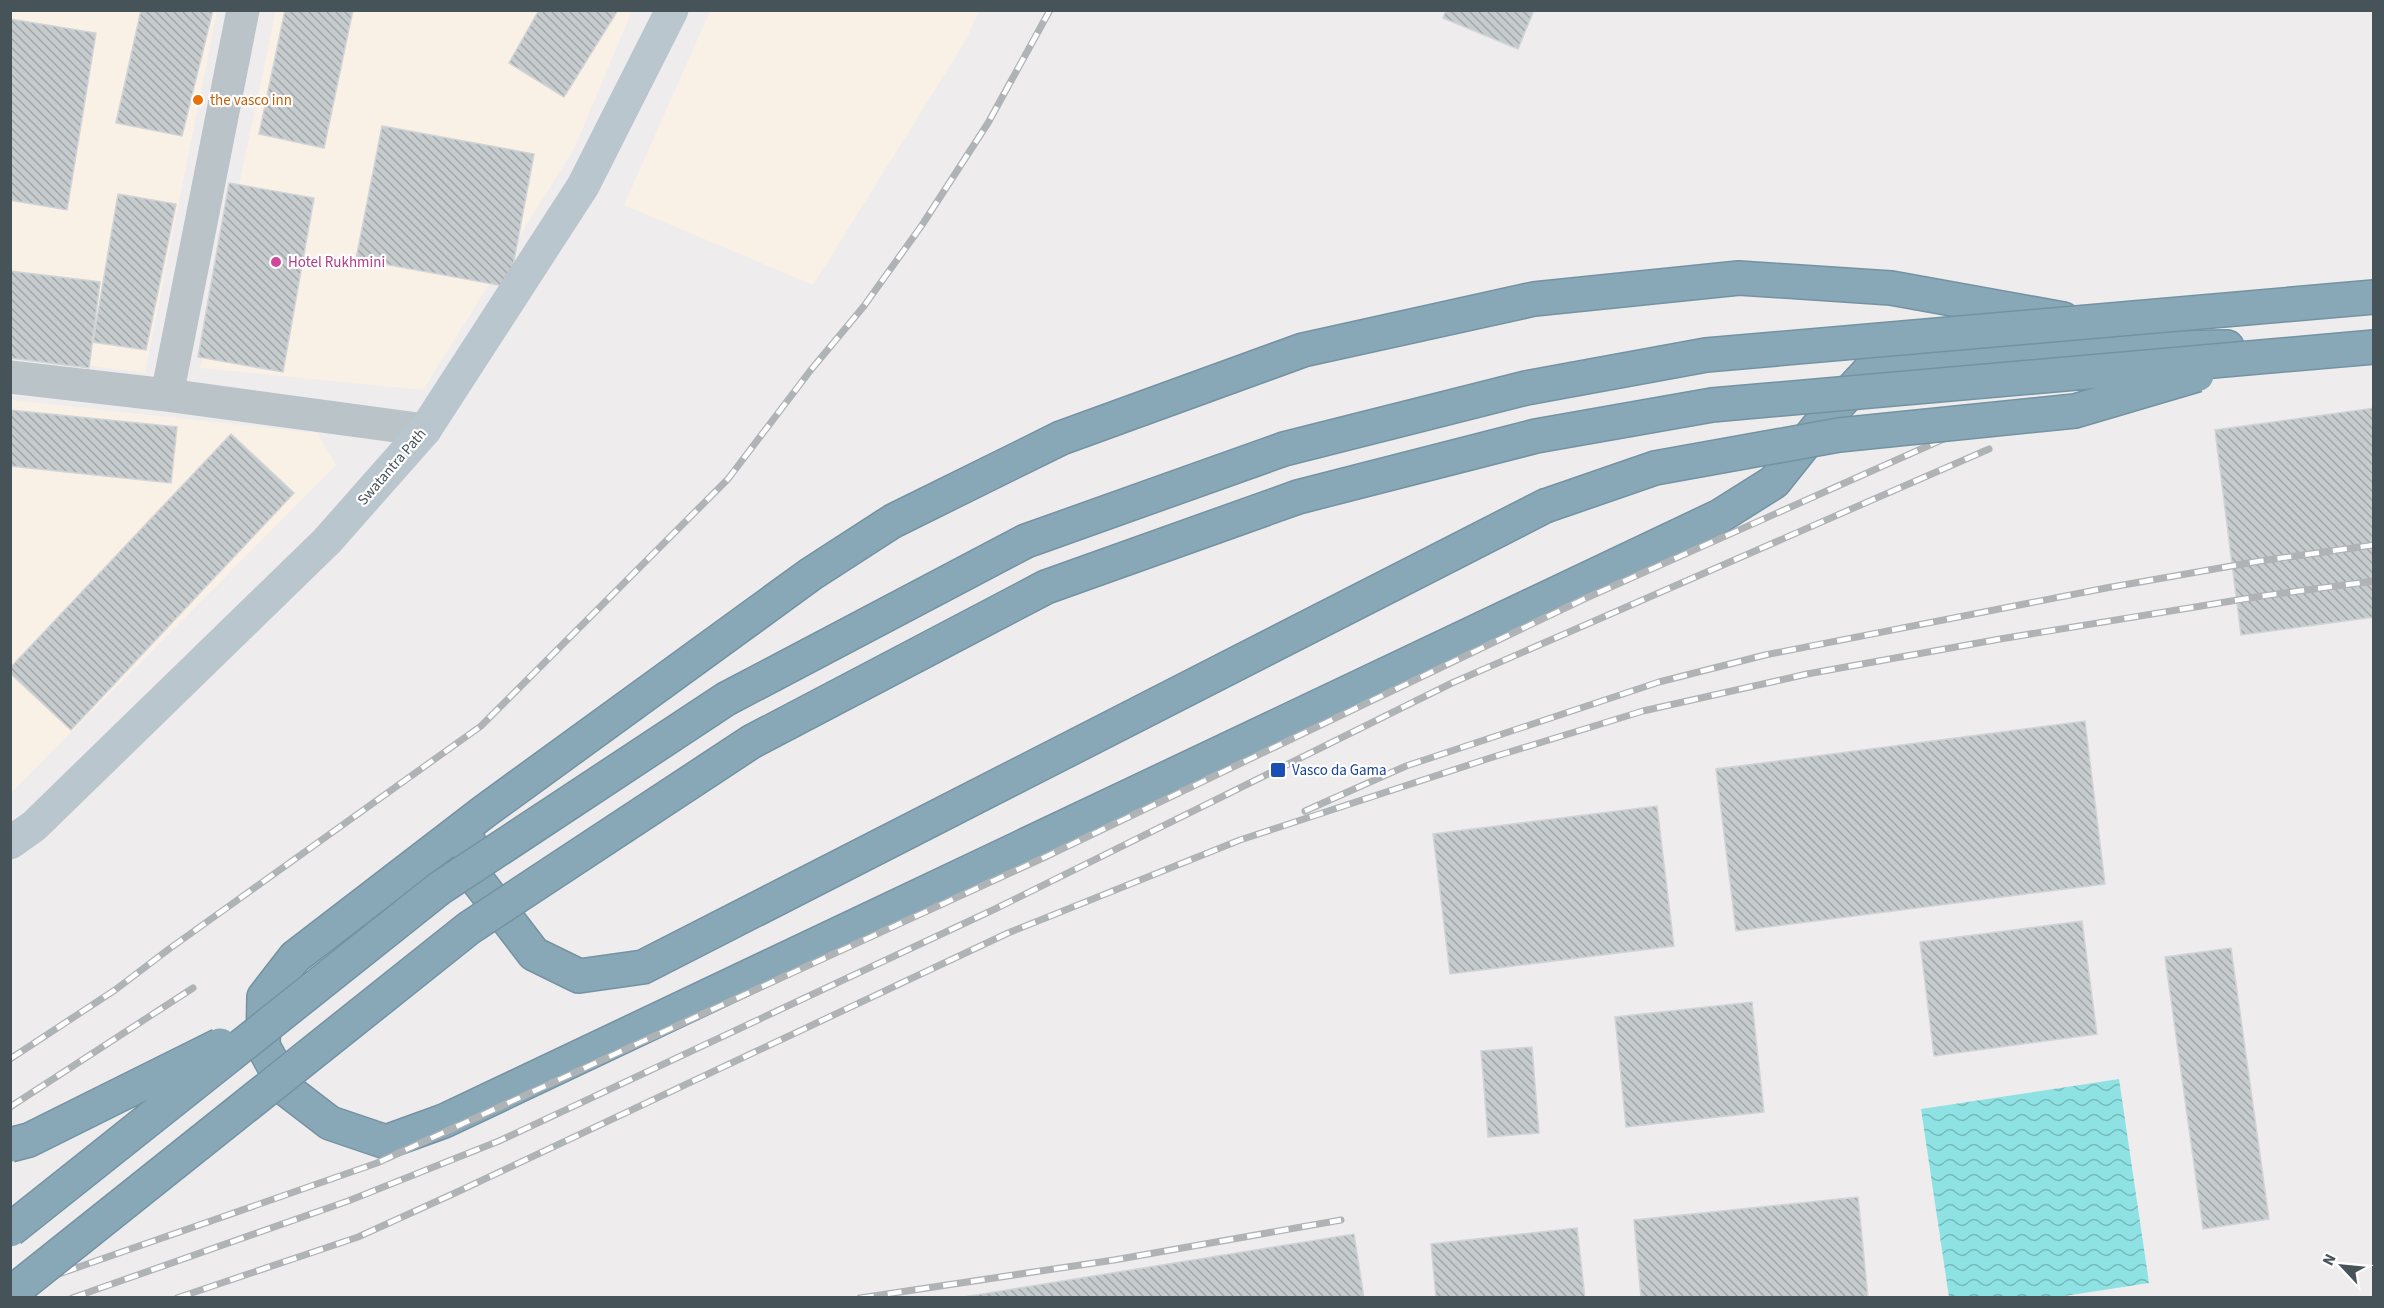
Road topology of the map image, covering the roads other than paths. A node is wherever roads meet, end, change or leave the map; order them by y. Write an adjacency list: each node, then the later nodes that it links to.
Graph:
1 (243, 10): 8 (street)
2 (672, 10): 9 (street, Swatantra Path)
3 (2373, 297): 4 (highway, bridge)
4 (2079, 322): 10 (highway); 12 (highway, bridge)
5 (2373, 345): 6 (highway, bridge); 10 (highway)
6 (2265, 355): 10 (highway, bridge); 15 (highway, bridge)
7 (10, 377): 8 (street)
8 (167, 394): 9 (street)
9 (425, 430): 11 (street, Swatantra Path)
10 (485, 811)
11 (10, 843)
12 (281, 1015): 13 (highway, bridge); 14 (highway, bridge)
13 (10, 1145)
14 (10, 1230)
15 (10, 1294)

